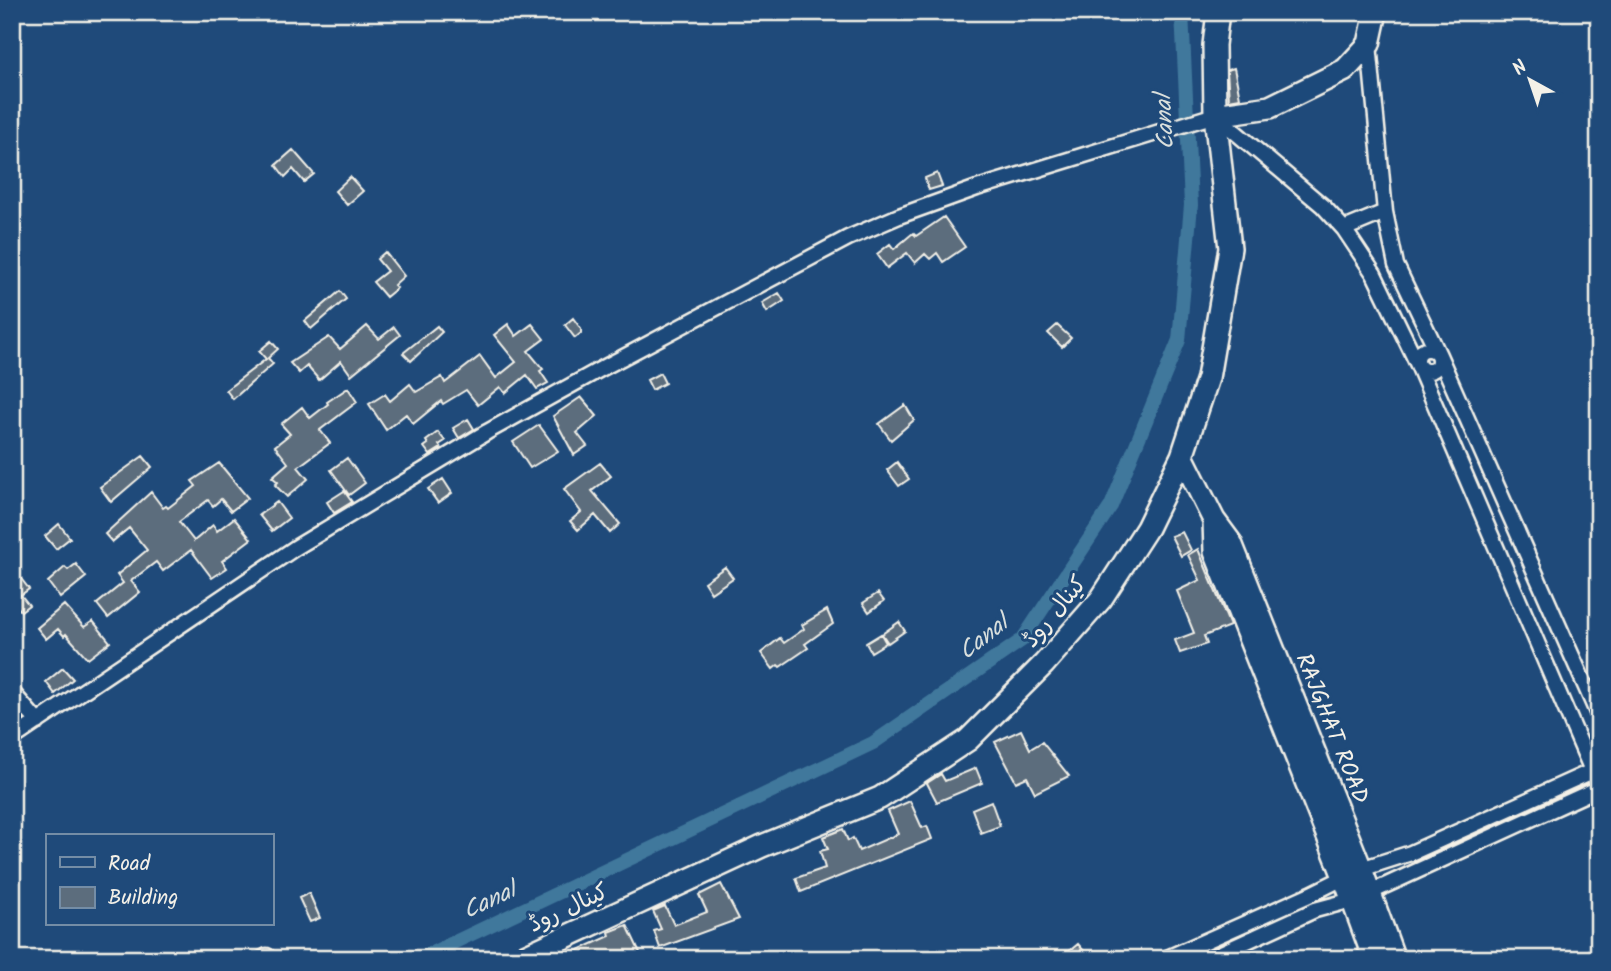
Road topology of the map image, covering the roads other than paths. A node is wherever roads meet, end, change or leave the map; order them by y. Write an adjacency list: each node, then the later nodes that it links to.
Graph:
1 (1218, 12): 4 (street, کینال روڈ)
2 (1376, 12): 3 (street)
3 (1368, 44): 4 (street); 5 (street)
4 (1208, 117): 6 (street); 11 (street, کینال روڈ); 14 (street)
5 (1385, 212): 6 (street); 7 (street)
6 (1344, 229): 8 (street)
7 (1395, 264): 8 (street); 9 (street)
8 (1374, 274): 10 (street)
9 (1439, 355): 10 (street); 13 (street)
10 (1418, 365): 16 (street)
11 (1182, 456): 20 (street, RAJGHAT ROAD); 24 (street, کینال روڈ)
12 (12, 692): 14 (street)
13 (1599, 717)
14 (38, 722): 15 (street)
15 (12, 739)
16 (1595, 769): 17 (street); 18 (street)
17 (1599, 787): 19 (street)
18 (1497, 814): 19 (street); 20 (street)
19 (1506, 830): 21 (street)
20 (1352, 873): 21 (street, RAJGHAT ROAD); 22 (street)
21 (1361, 897): 23 (street); 27 (street, RAJGHAT ROAD); 28 (street, RAJGHAT ROAD)
22 (1269, 912): 23 (street); 25 (street)
23 (1276, 928): 26 (street)
24 (518, 959)
25 (1165, 959)
26 (1208, 959)
27 (1374, 959)
28 (1394, 959)

